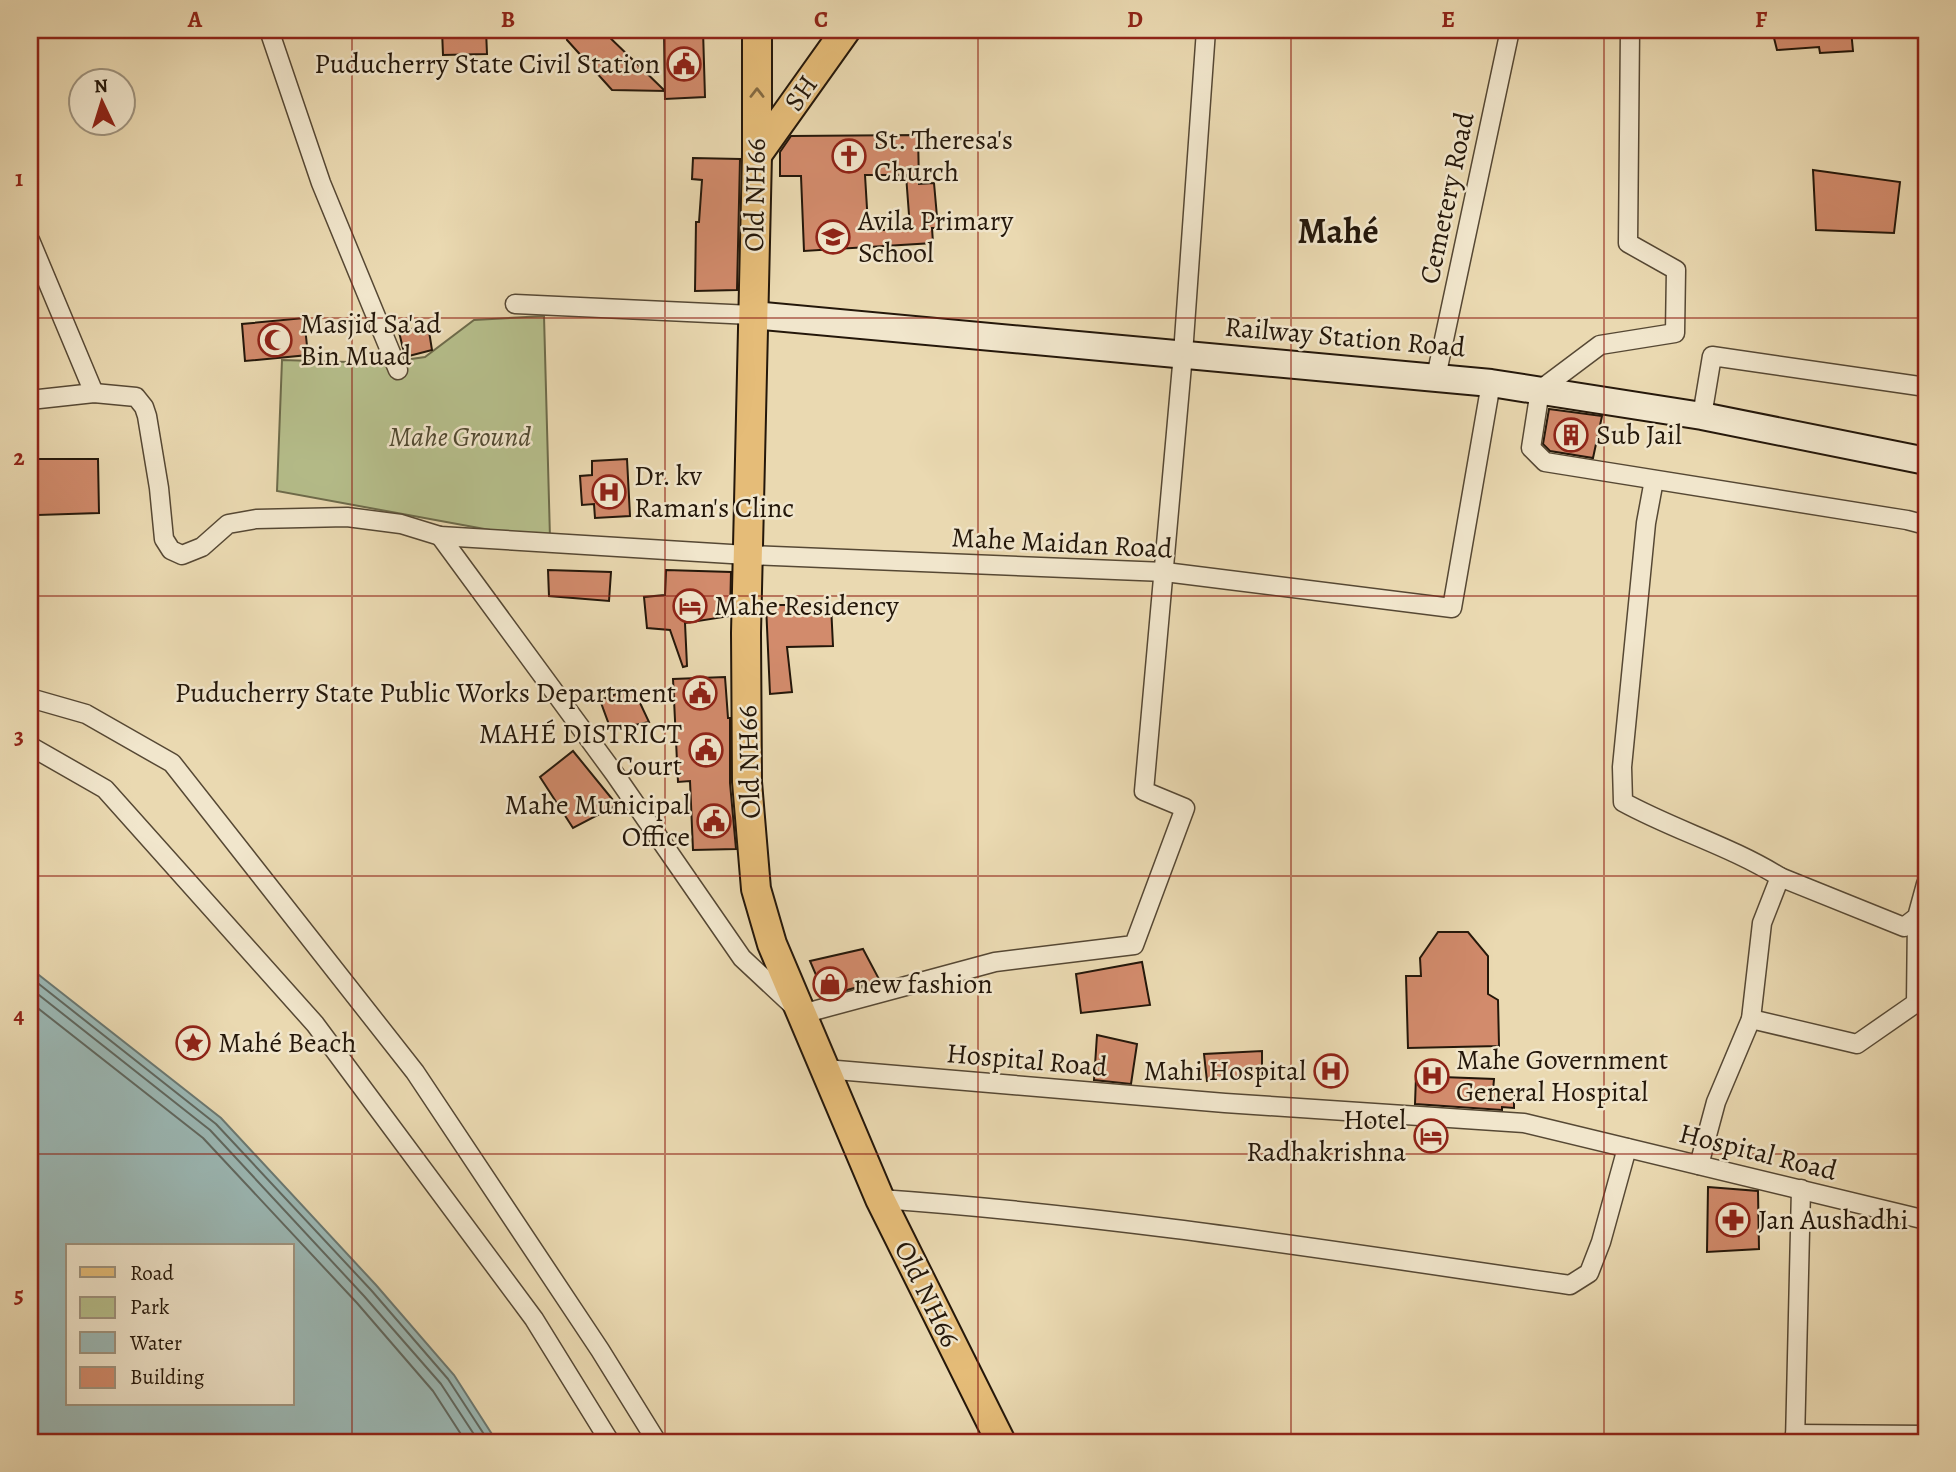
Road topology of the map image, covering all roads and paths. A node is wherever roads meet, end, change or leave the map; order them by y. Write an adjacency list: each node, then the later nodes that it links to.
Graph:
1 (269, 30): 12 (street)
2 (757, 30): 7 (main road, Old NH66, one-way to 2)
3 (846, 30): 7 (main road, SH)
4 (1206, 30): 11 (street)
5 (1510, 30): 13 (street, Cemetery Road)
6 (1630, 30): 16 (street)
7 (757, 155): 10 (main road, Old NH66)
8 (30, 240): 17 (street)
9 (515, 304): 10 (street)
10 (752, 315): 11 (street, Railway Station Road); 24 (main road, Old NH66)
11 (1184, 354): 13 (street, Railway Station Road); 25 (street)
12 (398, 370)
13 (1436, 377): 14 (street, Railway Station Road)
14 (1491, 383): 16 (street, Railway Station Road); 25 (street, Mahe Maidan Road)
15 (1926, 387): 19 (street)
16 (1540, 390): 19 (street, Railway Station Road); 21 (street)
17 (94, 393): 18 (street, Mahe Maidan Road); 23 (street, Mahe Maidan Road)
18 (30, 400)
19 (1702, 416): 20 (street, Railway Station Road)
20 (1926, 461)
21 (1654, 480): 22 (street); 28 (street)
22 (1926, 525)
23 (440, 536): 24 (street, Mahe Maidan Road); 31 (street)
24 (747, 555): 25 (street, Mahe Maidan Road); 31 (main road, Old NH66)
25 (1165, 572): 31 (street)
26 (30, 698): 42 (street)
27 (30, 746): 41 (street)
28 (1780, 877): 30 (street); 32 (street)
29 (1926, 884): 30 (street)
30 (1917, 917): 32 (street)
31 (802, 1014): 33 (main road, Old NH66)
32 (1751, 1019): 35 (street)
33 (825, 1069): 34 (street, Hospital Road); 37 (main road, Old NH66)
34 (1627, 1148): 35 (street, Hospital Road); 37 (street)
35 (1699, 1165): 36 (street, Hospital Road)
36 (1801, 1189): 38 (street, Hospital Road); 40 (street)
37 (880, 1199): 43 (main road, Old NH66)
38 (1926, 1220)
39 (1926, 1435): 40 (street)
40 (1795, 1438)
41 (610, 1442)
42 (657, 1442)
43 (1001, 1442)

